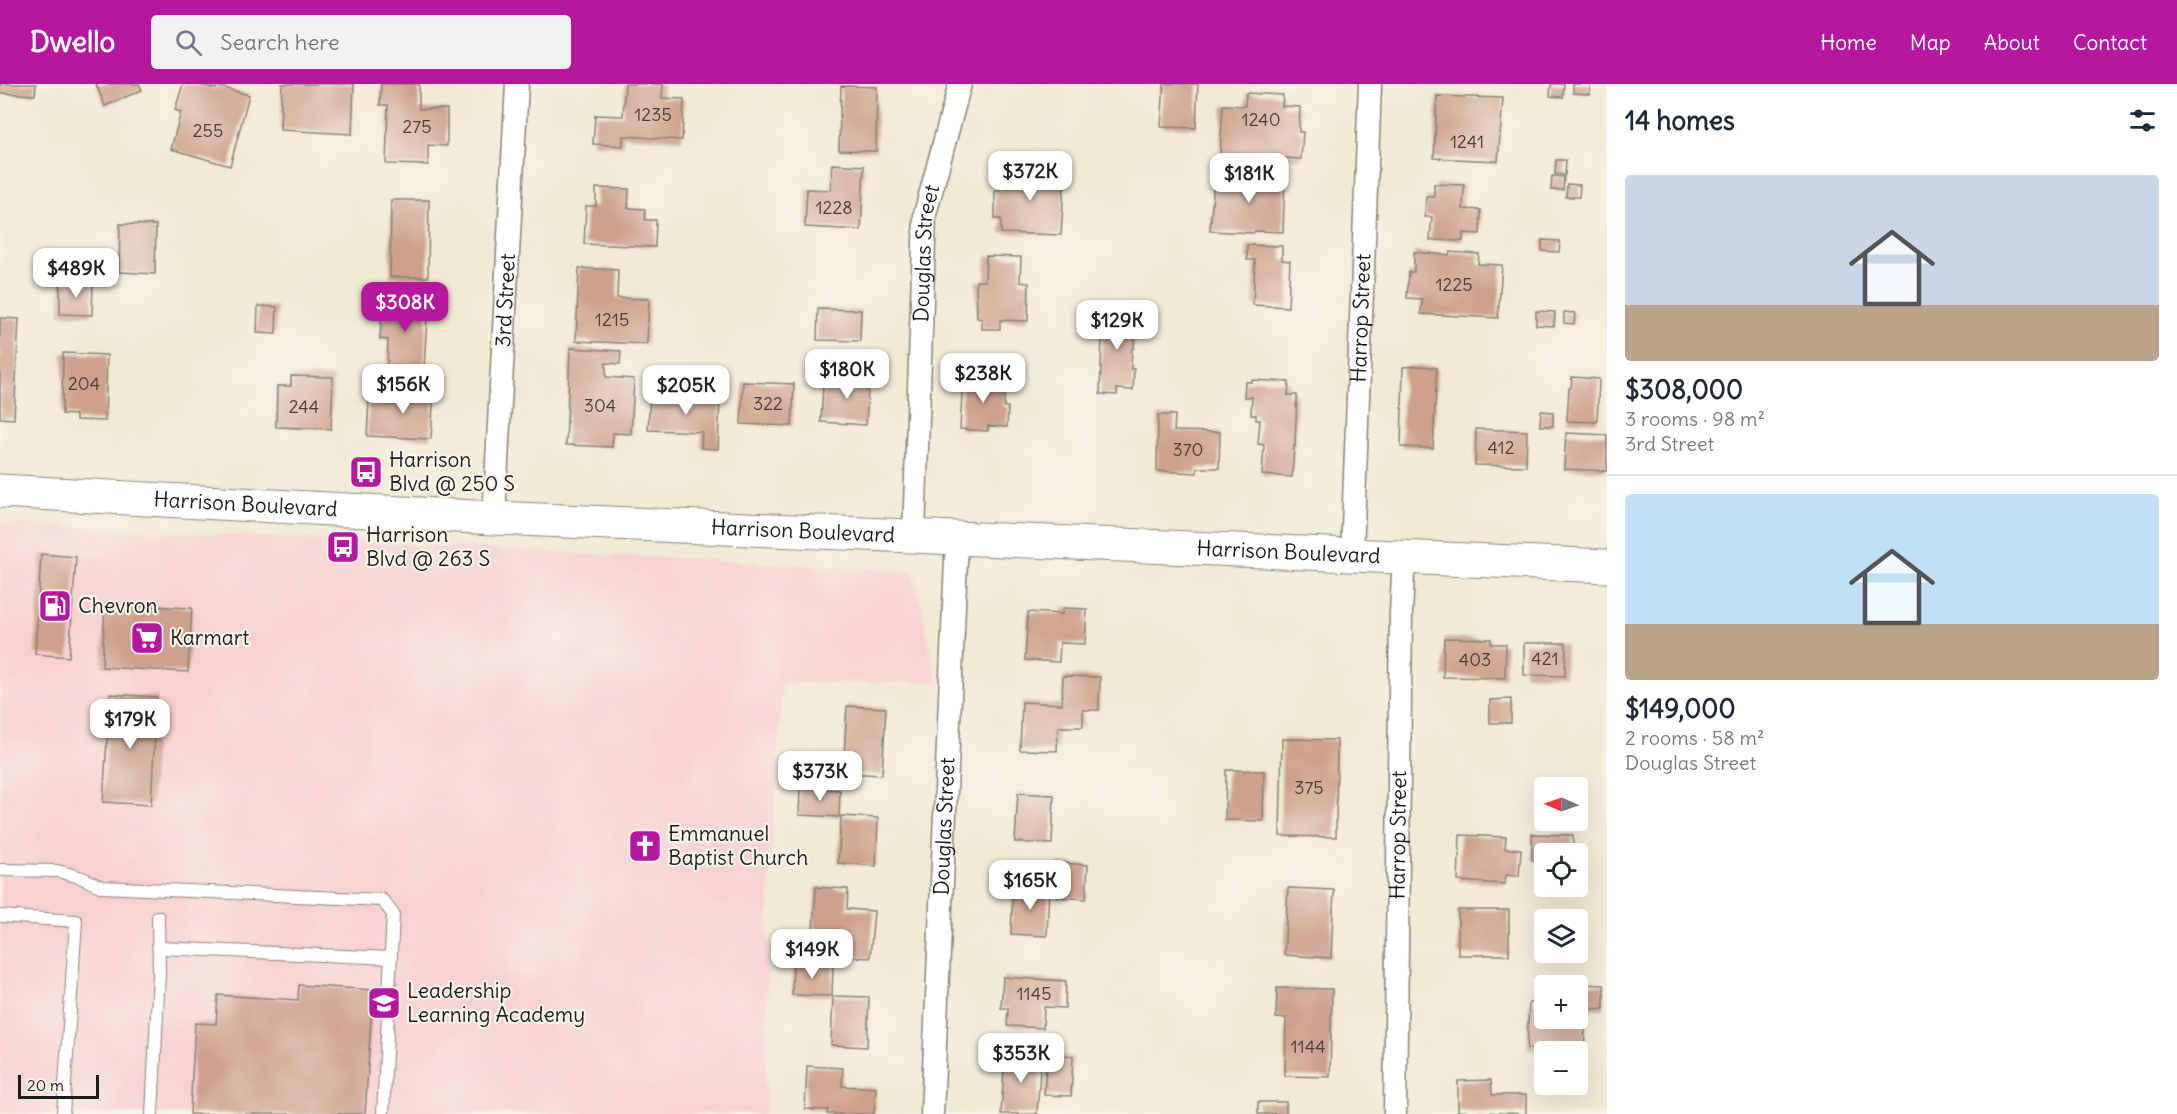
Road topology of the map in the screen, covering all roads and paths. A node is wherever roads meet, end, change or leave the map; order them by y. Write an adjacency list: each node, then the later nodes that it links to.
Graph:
1 (517, 84): 5 (street, 3rd Street)
2 (960, 84): 6 (street, Douglas Street)
3 (1370, 84): 8 (street, Harrop Street)
4 (0, 491): 5 (main road, Harrison Boulevard)
5 (494, 518): 6 (main road, Harrison Boulevard)
6 (914, 535): 7 (main road, Harrison Boulevard)
7 (957, 537): 8 (main road, Harrison Boulevard); 19 (street, Douglas Street)
8 (1352, 554): 9 (main road, Harrison Boulevard)
9 (1404, 556): 10 (main road, Harrison Boulevard); 20 (street, Harrop Street)
10 (1607, 566)
11 (0, 870): 15 (lane)
12 (0, 916): 16 (lane)
13 (158, 917): 14 (lane)
14 (160, 948): 15 (lane); 17 (lane)
15 (392, 958): 18 (lane)
16 (63, 1114)
17 (152, 1114)
18 (383, 1114)
19 (932, 1114)
20 (1395, 1114)

